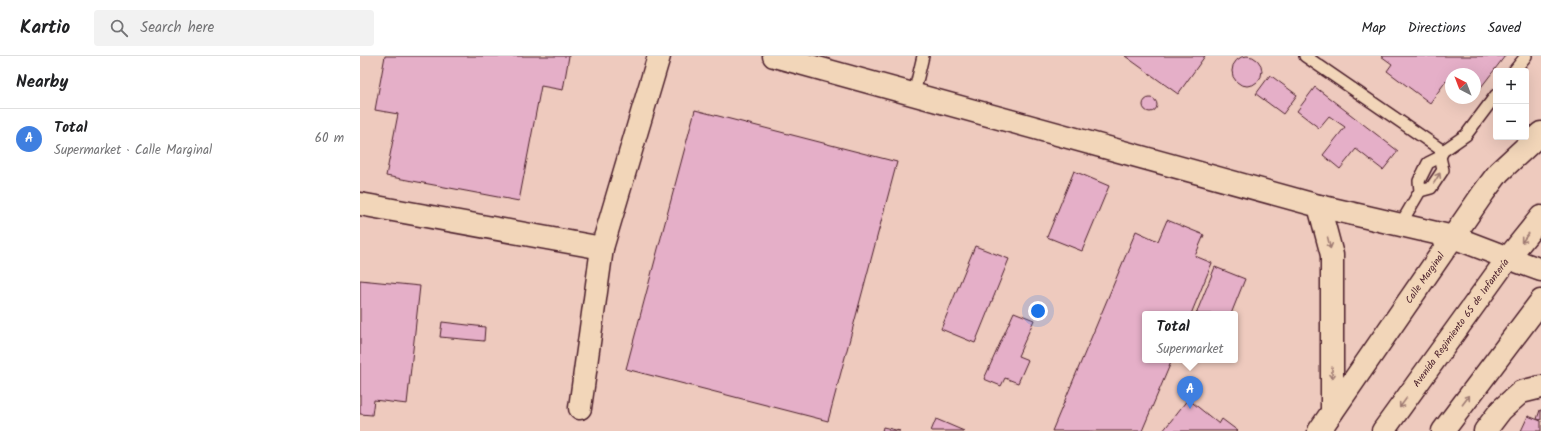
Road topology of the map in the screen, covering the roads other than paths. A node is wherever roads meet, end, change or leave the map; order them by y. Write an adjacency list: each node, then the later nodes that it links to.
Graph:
1 (659, 56): 17 (street)
2 (774, 56): 7 (street)
3 (923, 56): 7 (lane)
4 (1305, 56): 10 (lane)
5 (1526, 56): 6 (lane)
6 (1516, 68)
7 (914, 94): 13 (street)
8 (1493, 99): 10 (lane)
9 (1541, 134): 16 (street, Calle Marginal)
10 (1442, 154): 11 (lane); 11 (lane, one-way to 10)
11 (1420, 191): 15 (lane)
12 (360, 204): 17 (street)
13 (1319, 206): 15 (street); 23 (street, one-way to 23)
14 (1541, 217): 18 (street, Avenida Regimiento 65 de Infantería, one-way to 18)
15 (1400, 225): 16 (street)
16 (1453, 237): 18 (street); 23 (street, Calle Marginal)
17 (602, 248): 22 (street)
18 (1508, 258): 19 (street); 25 (street, Avenida Regimiento 65 de Infantería, one-way to 25)
19 (1541, 270)
20 (1541, 301): 26 (street, one-way to 20)
21 (1541, 387): 27 (street)
22 (580, 408)
23 (1332, 412): 24 (street, Calle Marginal)
24 (1319, 431)
25 (1383, 431)
26 (1443, 431)
27 (1485, 431)

